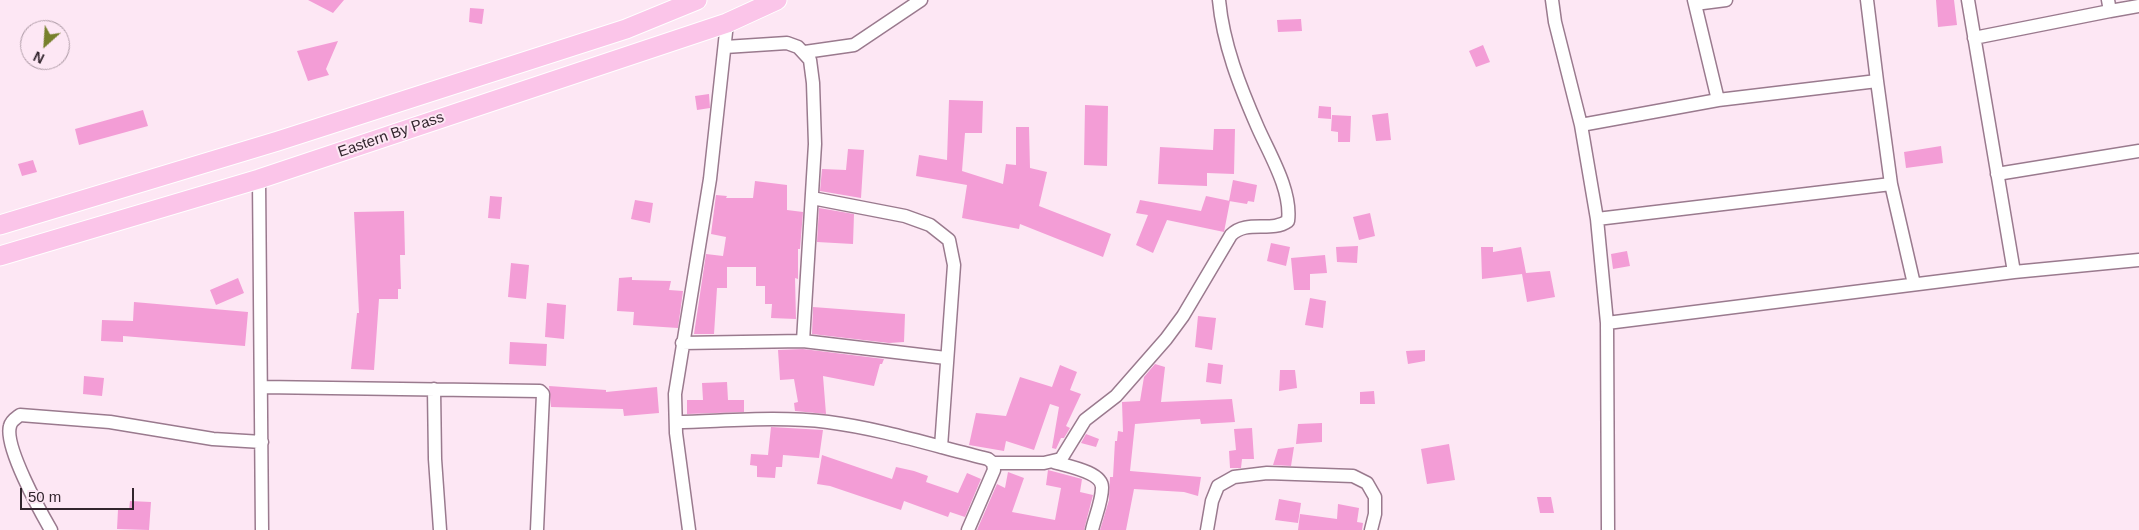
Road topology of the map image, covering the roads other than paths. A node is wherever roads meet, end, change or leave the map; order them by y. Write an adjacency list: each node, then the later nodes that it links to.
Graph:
1 (697, 0): 25 (main road, Eastern By Pass)
2 (777, 0): 12 (main road, Eastern By Pass)
3 (922, 0): 15 (street)
4 (1219, 0): 39 (street)
5 (1552, 0): 18 (street)
6 (1726, 0): 9 (street)
7 (1866, 0): 16 (street)
8 (1968, 0): 13 (street)
9 (1694, 2): 17 (street)
10 (2109, 5): 11 (street); 13 (street)
11 (2139, 6)
12 (727, 23): 14 (street); 21 (main road, Eastern By Pass)
13 (1974, 38): 20 (street)
14 (725, 47): 15 (street); 32 (street)
15 (805, 52): 23 (street)
16 (1877, 81): 17 (street); 22 (street)
17 (1718, 100): 18 (street)
18 (1581, 125): 24 (street)
19 (2139, 151): 20 (street)
20 (1997, 174): 28 (street)
21 (259, 179): 26 (main road, Eastern By Pass); 34 (street)
22 (1891, 184): 24 (street); 29 (street)
23 (812, 198): 31 (street); 33 (street)
24 (1597, 219): 30 (street)
25 (0, 225)
26 (0, 256)
27 (2139, 260): 28 (street)
28 (2014, 272): 29 (street)
29 (1914, 284): 30 (street)
30 (1607, 322): 50 (street)
31 (803, 341): 32 (street); 33 (street)
32 (682, 343): 36 (street)
33 (946, 358): 38 (street)
34 (262, 387): 35 (street); 37 (street)
35 (434, 389): 43 (street); 44 (street)
36 (676, 422): 38 (street); 45 (street)
37 (262, 442): 41 (street); 42 (street)
38 (941, 447): 40 (street)
39 (1054, 462): 40 (street); 47 (street)
40 (993, 463): 46 (street)
41 (50, 530)
42 (262, 530)
43 (440, 530)
44 (537, 530)
45 (689, 530)
46 (968, 530)
47 (1092, 530)
48 (1207, 530): 49 (street)
49 (1371, 530)
50 (1608, 530)

